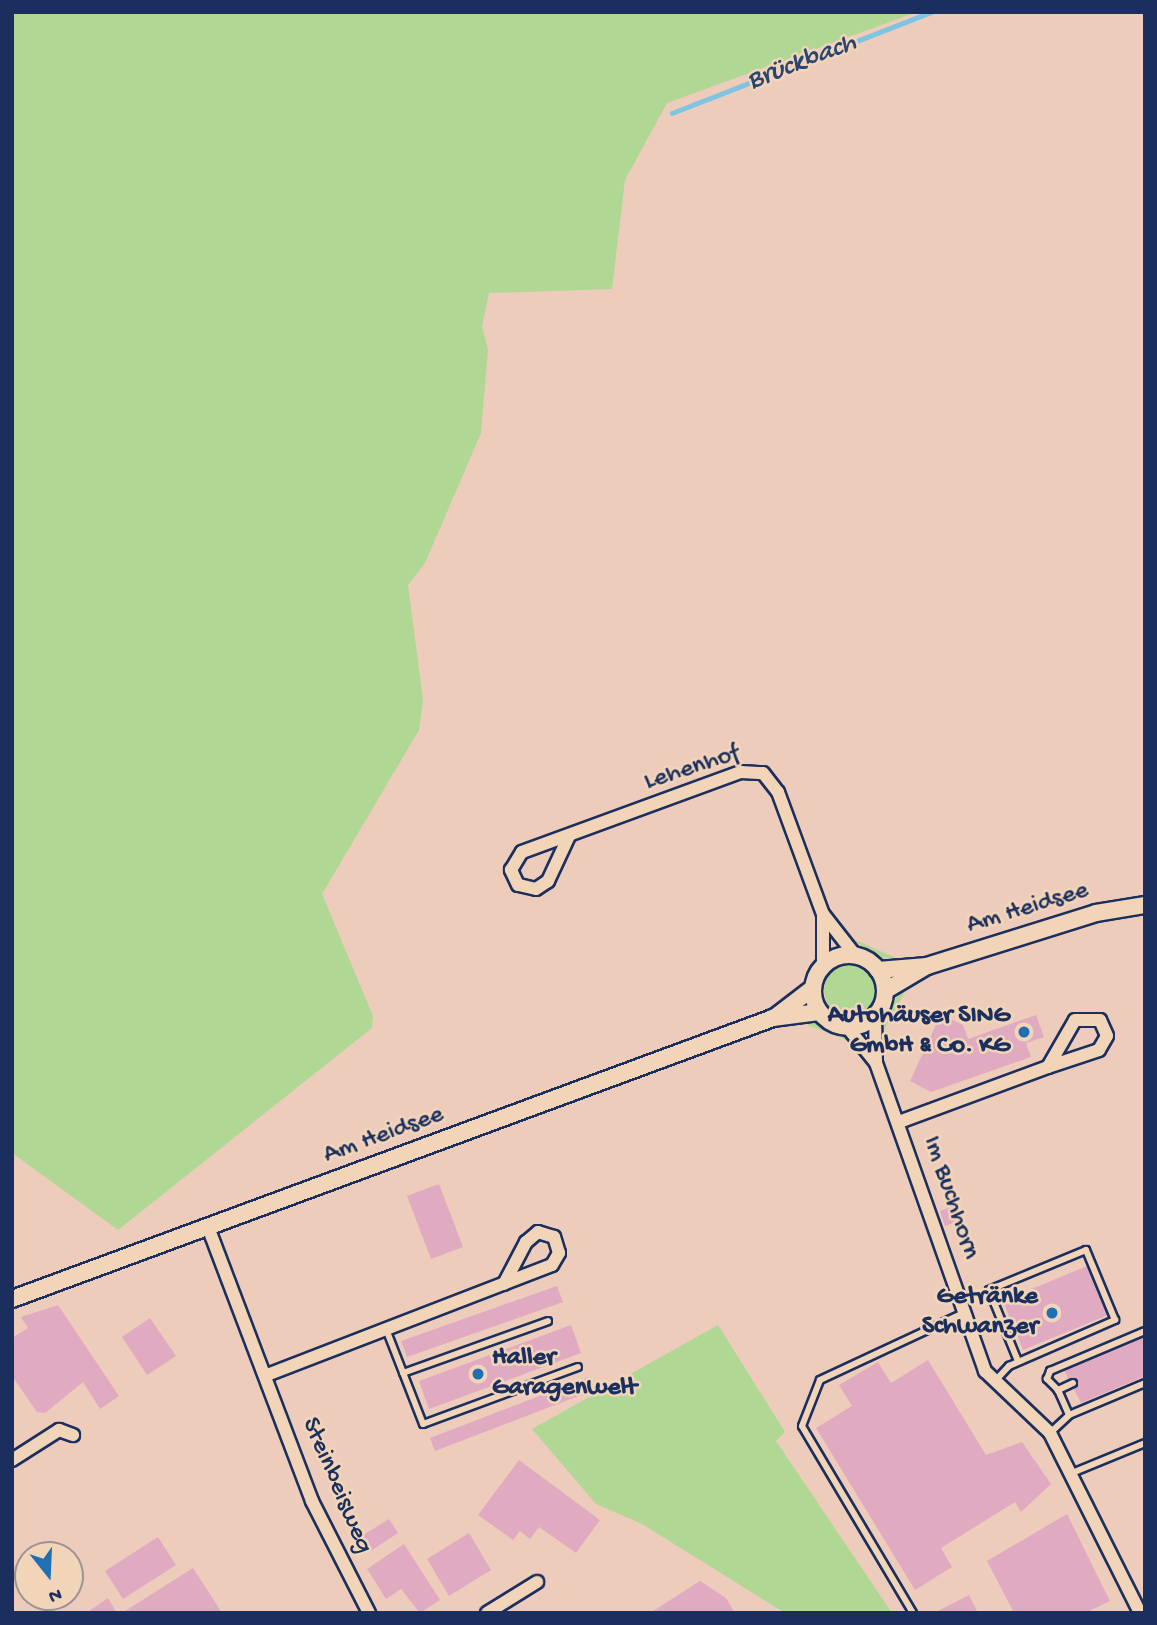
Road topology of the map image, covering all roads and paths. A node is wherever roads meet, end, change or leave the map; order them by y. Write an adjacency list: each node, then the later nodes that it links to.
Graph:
1 (569, 836): 1 (street, Lehenhof); 3 (street, Lehenhof)
2 (1145, 905): 6 (main road, Am Heidsee)
3 (823, 914): 4 (street, Lehenhof); 5 (street, Lehenhof)
4 (855, 955): 5 (main road); 7 (main road)
5 (823, 965): 8 (main road)
6 (927, 966): 7 (main road, Am Heidsee); 9 (main road, Am Heidsee)
7 (878, 970): 9 (main road)
8 (813, 988): 10 (main road); 12 (main road, Am Heidsee)
9 (886, 991): 11 (main road)
10 (819, 1012): 12 (main road, Am Heidsee); 13 (main road)
11 (875, 1017): 13 (main road); 14 (street, Im Buchhorn)
12 (773, 1018): 17 (main road, Am Heidsee)
13 (848, 1028): 14 (street, Im Buchhorn)
14 (876, 1063): 16 (street, Im Buchhorn)
15 (1048, 1067): 15 (street, Im Buchhorn); 16 (street, Im Buchhorn)
16 (899, 1122): 20 (street, Im Buchhorn)
17 (208, 1227): 19 (main road, Am Heidsee); 27 (street, Steinbeisweg)
18 (504, 1284): 18 (street); 22 (street)
19 (12, 1299)
20 (965, 1313): 28 (street, Im Buchhorn); 41 (lane)
21 (548, 1321): 26 (lane)
22 (386, 1329): 26 (lane); 27 (street)
23 (1145, 1331): 31 (lane)
24 (1018, 1361): 24 (lane); 28 (lane)
25 (579, 1367): 26 (lane)
26 (403, 1373)
27 (267, 1375): 39 (street, Steinbeisweg)
28 (994, 1382): 33 (street, Im Buchhorn)
29 (1073, 1383): 31 (lane)
30 (1145, 1383): 32 (lane)
31 (1058, 1390): 32 (lane)
32 (1069, 1415): 33 (lane)
33 (1050, 1433): 37 (street, Im Buchhorn)
34 (73, 1435): 36 (street)
35 (1145, 1443): 37 (lane)
36 (12, 1460)
37 (1072, 1473): 42 (street, Im Buchhorn)
38 (537, 1581): 40 (street)
39 (369, 1613)
40 (487, 1613)
41 (913, 1613)
42 (1140, 1613)

